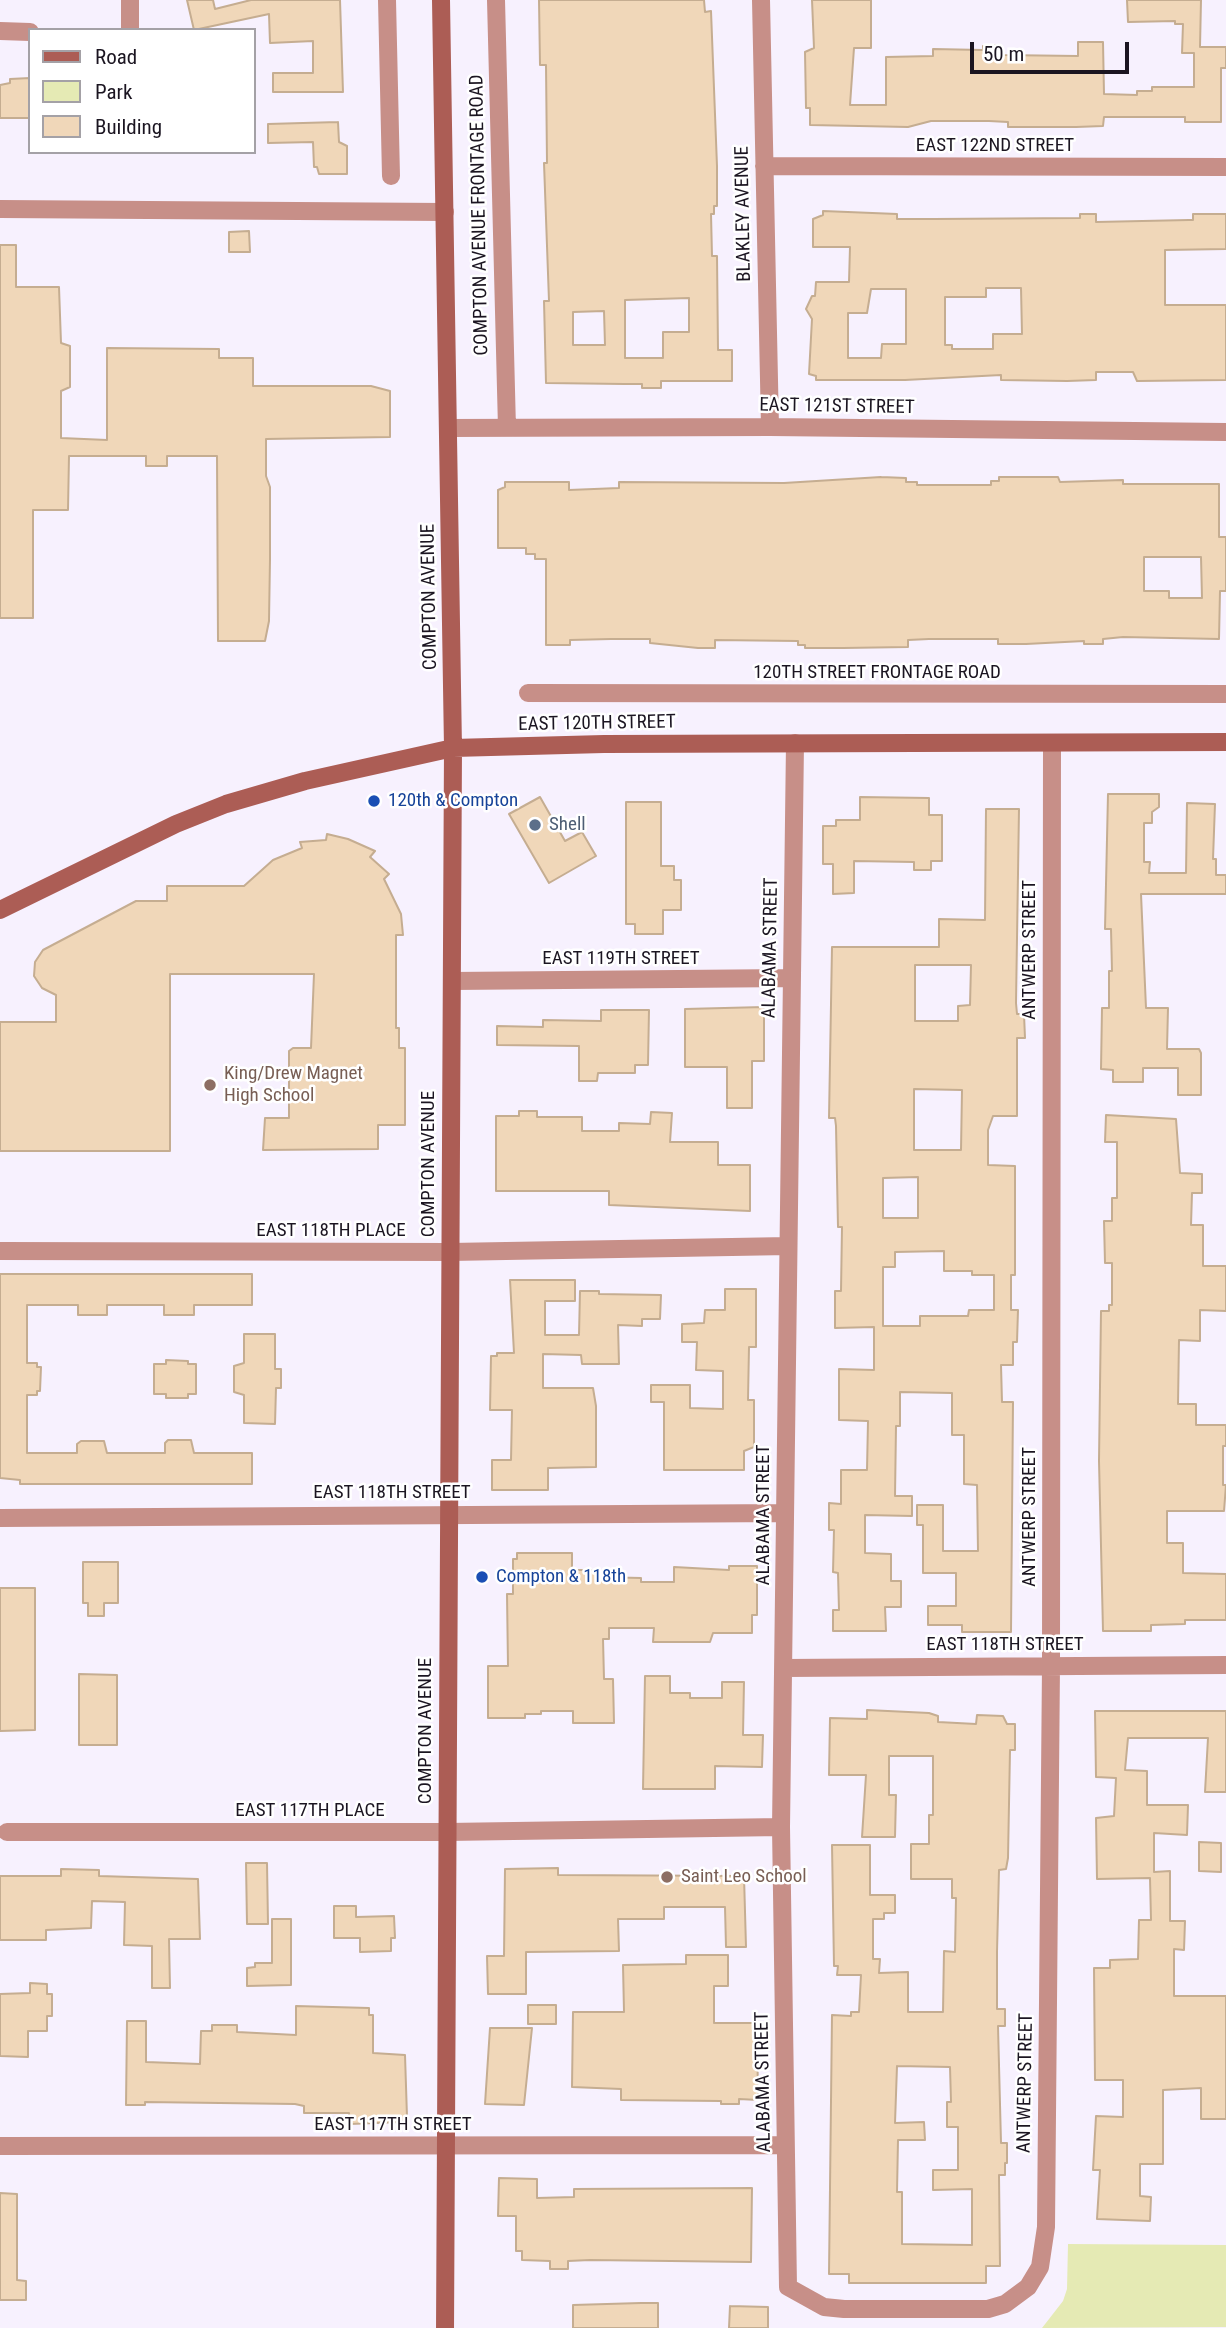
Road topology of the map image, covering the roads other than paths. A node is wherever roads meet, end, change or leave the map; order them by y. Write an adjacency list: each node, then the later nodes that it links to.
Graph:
1 (131, 0): 6 (street)
2 (387, 0): 11 (street)
3 (441, 0): 13 (main road, COMPTON AVENUE)
4 (496, 0): 16 (street, COMPTON AVENUE FRONTAGE ROAD)
5 (761, 0): 9 (street, BLAKLEY AVENUE)
6 (130, 28)
7 (0, 32): 8 (street)
8 (28, 32)
9 (764, 166): 10 (street, EAST 122ND STREET); 14 (street, BLAKLEY AVENUE)
10 (1226, 167)
11 (391, 176)
12 (0, 209): 13 (street)
13 (445, 212): 15 (main road, COMPTON AVENUE)
14 (770, 427): 16 (street, EAST 121ST STREET); 17 (street, EAST 121ST STREET)
15 (448, 428): 16 (street, EAST 121ST STREET); 23 (main road, COMPTON AVENUE)
16 (506, 428)
17 (1226, 432)
18 (528, 693): 19 (street, 120TH STREET FRONTAGE ROAD)
19 (1226, 694)
20 (1226, 742): 22 (main road, EAST 120TH STREET)
21 (795, 743): 22 (main road, EAST 120TH STREET); 23 (main road, EAST 120TH STREET); 25 (street, ALABAMA STREET)
22 (1052, 743): 33 (street, ANTWERP STREET)
23 (453, 748): 24 (main road, EAST 120TH STREET); 26 (main road, COMPTON AVENUE)
24 (0, 910)
25 (791, 978): 26 (street, EAST 119TH STREET); 27 (street, ALABAMA STREET)
26 (452, 981): 29 (main road, COMPTON AVENUE)
27 (788, 1246): 29 (street, EAST 118TH PLACE); 30 (street, ALABAMA STREET)
28 (0, 1251): 29 (street, EAST 118TH PLACE)
29 (450, 1252): 31 (main road, COMPTON AVENUE)
30 (785, 1513): 31 (street, EAST 118TH STREET); 35 (street, ALABAMA STREET)
31 (448, 1514): 32 (street, EAST 118TH STREET); 38 (main road, COMPTON AVENUE)
32 (0, 1518)
33 (1051, 1665): 34 (street, EAST 118TH STREET); 35 (street, EAST 118TH STREET); 42 (street, ANTWERP STREET)
34 (1226, 1665)
35 (785, 1668): 36 (street, ALABAMA STREET)
36 (781, 1826): 38 (street, EAST 117TH PLACE); 39 (street, ALABAMA STREET)
37 (7, 1832): 38 (street, EAST 117TH PLACE)
38 (447, 1832): 41 (main road, COMPTON AVENUE)
39 (785, 2145): 41 (street, EAST 117TH STREET); 42 (street, ALABAMA STREET)
40 (0, 2146): 41 (street, EAST 117TH STREET)
41 (445, 2146): 43 (main road, COMPTON AVENUE)
42 (788, 2287)
43 (445, 2328)

